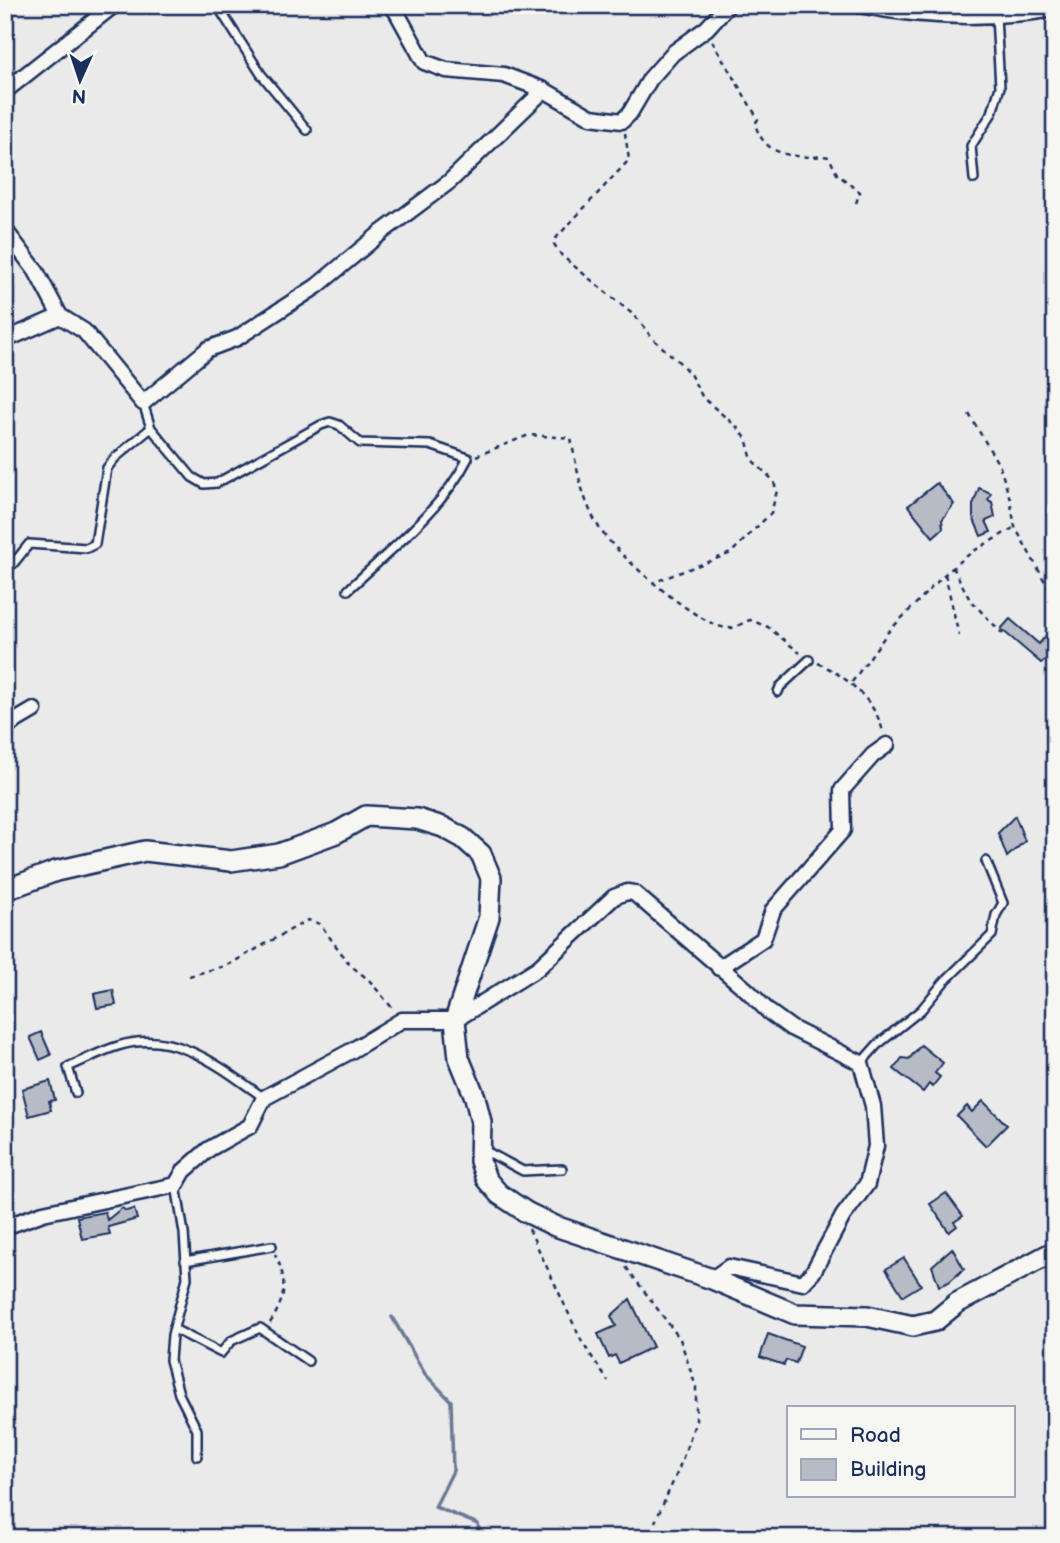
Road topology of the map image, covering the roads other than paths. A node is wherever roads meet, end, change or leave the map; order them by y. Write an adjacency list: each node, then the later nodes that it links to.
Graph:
1 (114, 5): 8 (street)
2 (217, 5): 10 (lane)
3 (390, 5): 9 (street)
4 (728, 5): 9 (street)
5 (859, 5): 7 (street)
6 (1055, 9): 7 (street)
7 (996, 16): 11 (lane)
8 (5, 90)
9 (544, 90): 15 (street)
10 (307, 130)
11 (974, 178)
12 (5, 230): 13 (street)
13 (60, 316): 14 (street); 15 (street)
14 (5, 340)
15 (142, 403): 16 (lane)
16 (150, 428): 17 (lane); 18 (lane)
17 (5, 566)
18 (348, 590)
19 (809, 660): 20 (lane)
20 (778, 692)
21 (34, 710): 22 (street)
22 (5, 727)
23 (887, 746): 26 (street)
24 (986, 861): 28 (lane)
25 (5, 890): 27 (street)
26 (719, 968): 27 (street); 28 (street)
27 (455, 1020): 30 (street); 31 (street)
28 (861, 1063): 38 (street)
29 (76, 1093): 30 (lane)
30 (264, 1098): 33 (street)
31 (480, 1148): 32 (lane); 38 (street)
32 (562, 1169)
33 (176, 1185): 34 (street); 37 (lane)
34 (5, 1227)
35 (272, 1246): 37 (lane)
36 (1055, 1251): 38 (street)
37 (186, 1261): 39 (lane)
38 (712, 1279)
39 (174, 1329): 40 (lane); 41 (lane)
40 (308, 1361)
41 (197, 1456)

